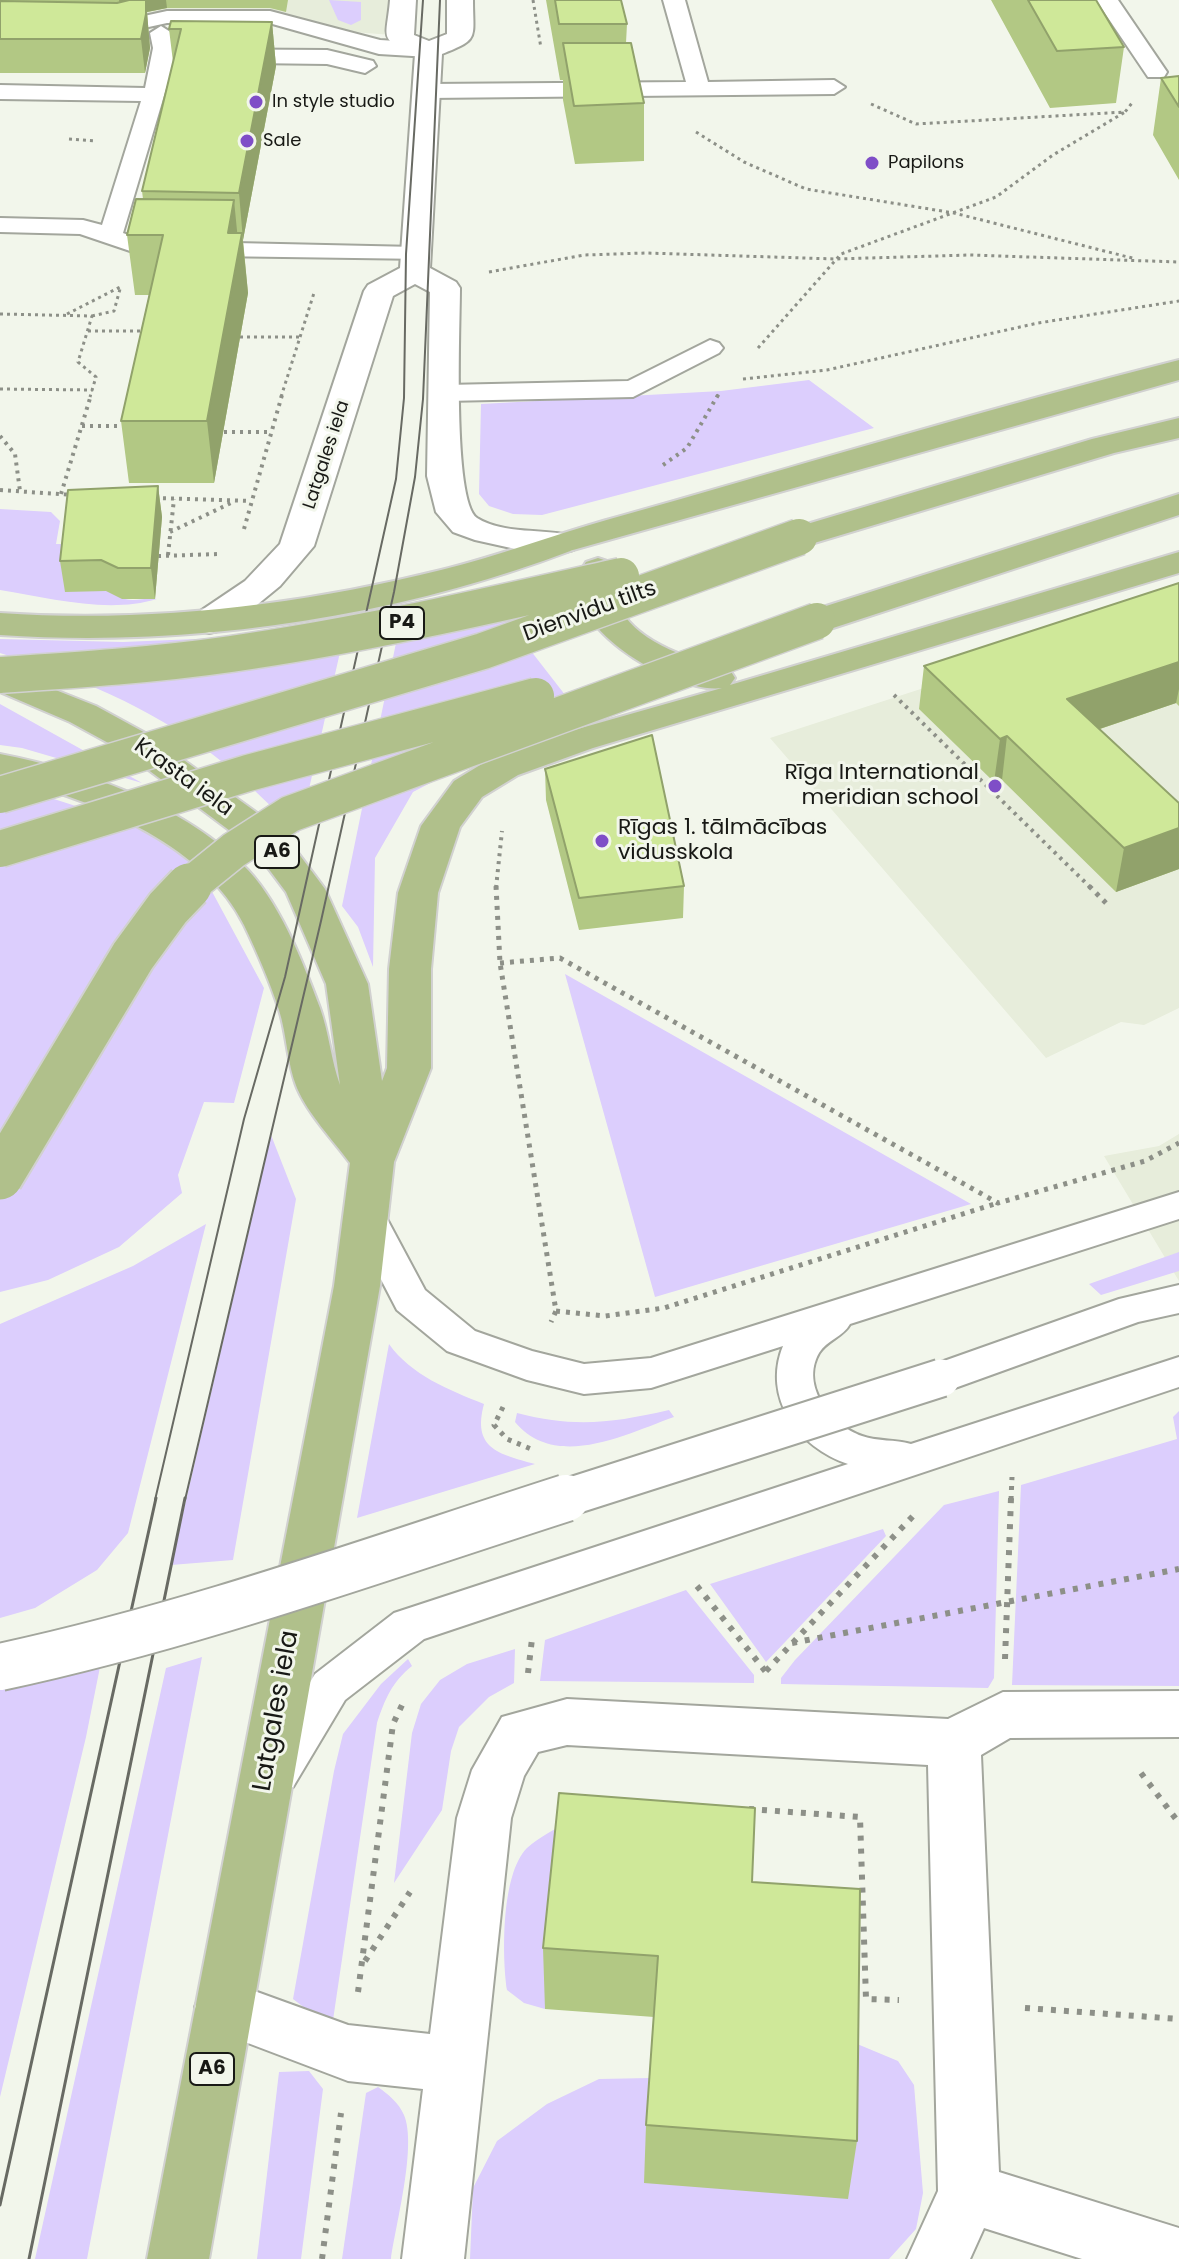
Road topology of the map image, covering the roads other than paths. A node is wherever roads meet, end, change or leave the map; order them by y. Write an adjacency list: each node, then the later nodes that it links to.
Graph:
1 (403, 0): 9 (street)
2 (460, 0): 9 (street)
3 (674, 0): 12 (lane)
4 (1107, 0): 10 (lane)
5 (167, 17): 6 (lane); 7 (lane); 9 (lane)
6 (0, 25)
7 (163, 55): 8 (lane); 14 (lane)
8 (385, 71)
9 (424, 71): 12 (lane); 17 (street)
10 (1156, 72)
11 (834, 87): 12 (lane)
12 (699, 88)
13 (0, 92): 14 (lane)
14 (154, 95): 16 (lane)
15 (0, 225): 16 (lane)
16 (110, 237): 17 (lane)
17 (415, 263): 20 (street); 28 (street, Latgales iela)
18 (710, 348): 20 (lane)
19 (1179, 370): 22 (highway)
20 (446, 393): 25 (street)
21 (1179, 428): 24 (highway, Dienvidu tilts / P4)
22 (725, 499): 25 (highway); 31 (highway)
23 (1179, 504): 27 (highway)
24 (799, 537): 30 (highway, P4, bridge); 33 (highway, Dienvidu tilts, bridge)
25 (561, 543): 28 (highway)
26 (1176, 565): 31 (highway)
27 (817, 621): 34 (highway, bridge); 36 (highway, bridge)
28 (209, 622): 29 (highway)
29 (6, 623)
30 (0, 677): 35 (highway, Krasta iela / A6)
31 (790, 680): 35 (highway)
32 (0, 766): 35 (highway)
33 (0, 795)
34 (0, 849)
35 (372, 1162): 38 (highway, Latgales iela / A6)
36 (0, 1177)
37 (1179, 1205): 40 (lane)
38 (366, 1214): 40 (lane); 46 (highway, Latgales iela / A6)
39 (1179, 1299): 43 (lane, bridge)
40 (850, 1311): 42 (lane)
41 (1179, 1372): 42 (lane)
42 (943, 1450): 46 (lane)
43 (0, 1667)
44 (1179, 1714): 45 (street)
45 (954, 1743): 48 (street); 49 (street)
46 (261, 1799): 47 (highway, Latgales iela / A6)
47 (224, 2007): 48 (street); 50 (highway, Latgales iela / A6)
48 (455, 2064): 51 (street)
49 (969, 2193): 52 (street); 53 (street)
50 (178, 2259)
51 (433, 2259)
52 (938, 2259)
53 (1179, 2259)

